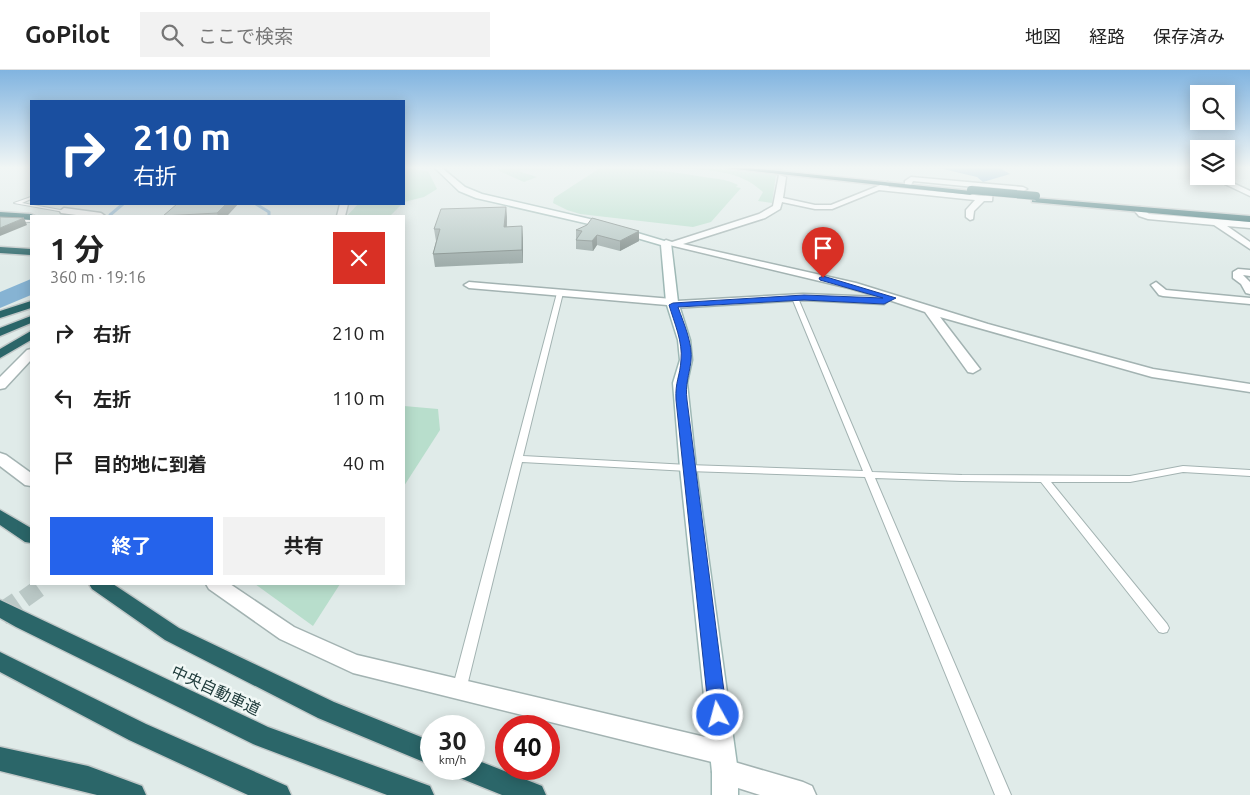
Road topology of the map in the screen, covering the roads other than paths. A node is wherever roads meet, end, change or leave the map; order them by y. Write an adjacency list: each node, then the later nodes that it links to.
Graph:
1 (19, 202): 11 (lane)
2 (504, 202): 21 (street)
3 (778, 202): 21 (street)
4 (791, 202): 5 (street)
5 (845, 202)
6 (978, 202): 15 (street)
7 (1071, 202): 10 (highway)
8 (1079, 202): 16 (highway)
9 (73, 205): 11 (street)
10 (1136, 209): 16 (highway); 19 (street)
11 (64, 211): 13 (street)
12 (0, 215): 14 (highway)
13 (94, 215)
14 (30, 217)
15 (970, 217)
16 (1250, 217)
17 (0, 221): 18 (lane)
18 (30, 221)
19 (1216, 223): 20 (street); 22 (street)
20 (1250, 226)
21 (670, 243): 31 (street); 34 (street)
22 (1250, 246)
23 (0, 250): 24 (highway)
24 (30, 252)
25 (1250, 273): 28 (street)
26 (469, 285): 29 (street)
27 (1156, 285): 32 (street)
28 (1250, 291)
29 (560, 292): 34 (street); 48 (lane)
30 (795, 298): 31 (street); 34 (street); 51 (lane)
31 (891, 298): 35 (street)
32 (1250, 301)
33 (30, 304): 37 (highway)
34 (673, 304): 49 (street)
35 (929, 310): 44 (street); 46 (street)
36 (30, 313): 39 (highway)
37 (0, 315)
38 (30, 319): 40 (highway)
39 (0, 326)
40 (0, 332)
41 (30, 336): 42 (highway)
42 (0, 354)
43 (30, 355): 45 (street)
44 (973, 369)
45 (0, 385)
46 (1250, 388)
47 (0, 458): 53 (street)
48 (518, 459): 49 (lane); 61 (lane)
49 (688, 468): 51 (lane); 65 (street)
50 (1250, 472): 52 (lane)
51 (867, 473): 52 (lane); 71 (lane)
52 (1043, 478): 59 (lane)
53 (30, 479)
54 (0, 516): 55 (highway)
55 (30, 536)
56 (100, 585): 62 (highway)
57 (217, 585): 61 (street)
58 (0, 608): 68 (highway, 中央自動車道)
59 (1163, 628)
60 (0, 660): 67 (highway)
61 (459, 690): 65 (street)
62 (420, 748)
63 (0, 759): 66 (highway)
64 (485, 776): 69 (highway)
65 (724, 777): 70 (street)
66 (132, 795)
67 (278, 795)
68 (421, 795)
69 (533, 795)
70 (803, 795)
71 (1003, 795)

